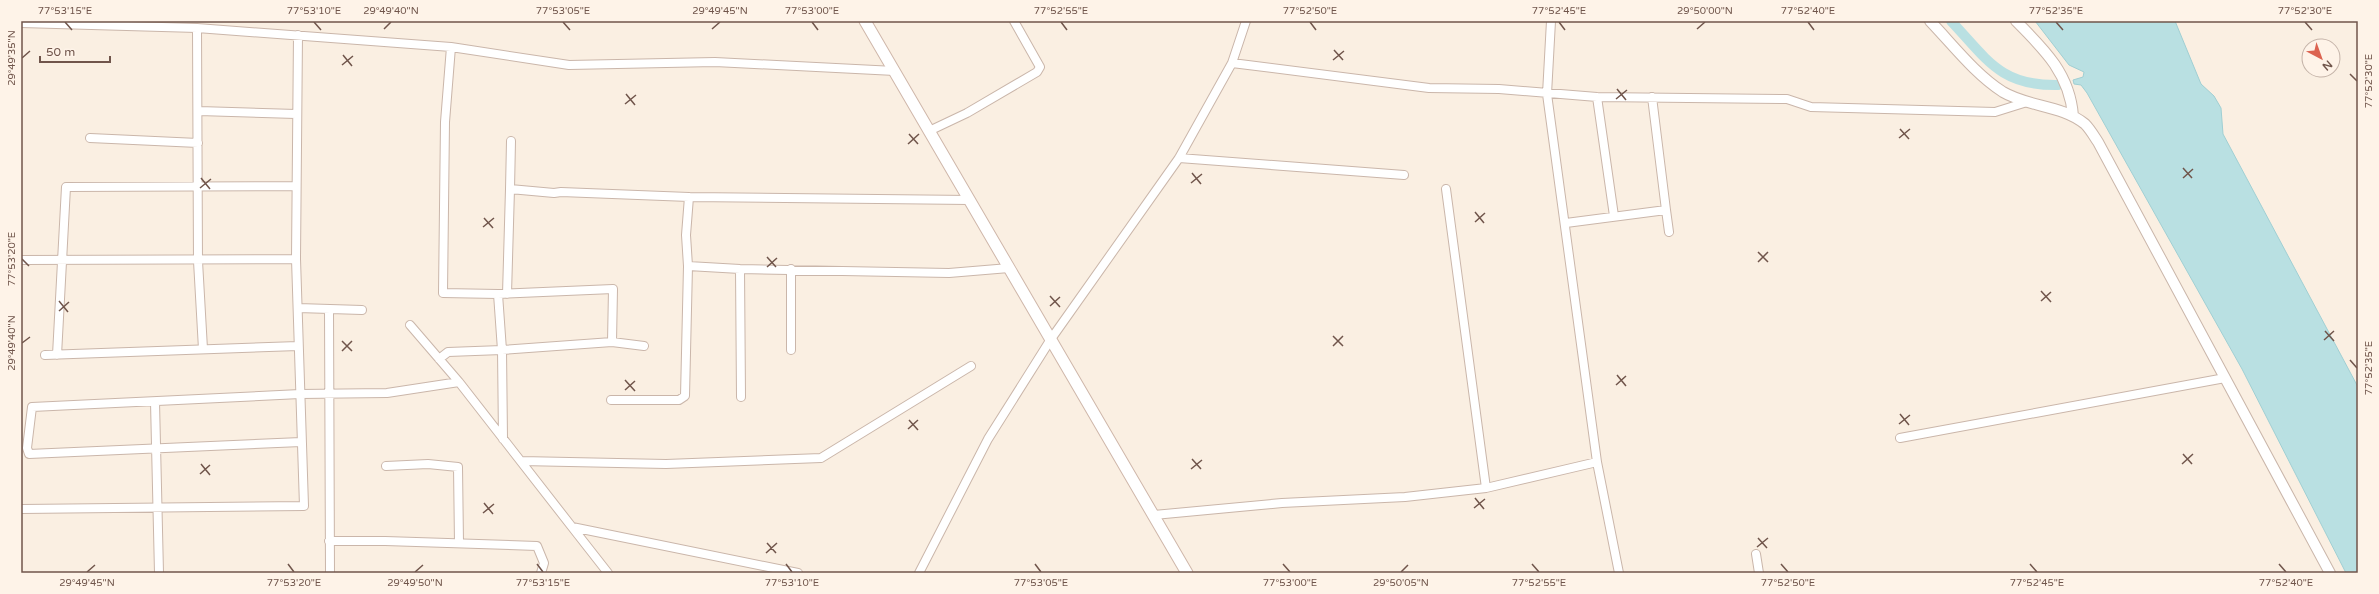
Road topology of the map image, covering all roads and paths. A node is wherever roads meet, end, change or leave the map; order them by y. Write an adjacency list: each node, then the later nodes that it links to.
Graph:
1 (865, 21): 12 (main road)
2 (1014, 21): 20 (street)
3 (1246, 21): 11 (street)
4 (1551, 21): 13 (street)
5 (1930, 21): 16 (street)
6 (2016, 21): 19 (street)
7 (21, 23): 8 (street)
8 (197, 28): 9 (street); 17 (street)
9 (298, 35): 10 (street); 18 (street)
10 (451, 46): 12 (street); 44 (street)
11 (1232, 63): 13 (street); 24 (street)
12 (894, 71): 20 (main road)
13 (1547, 94): 14 (street); 34 (street)
14 (1597, 97): 15 (street); 33 (street)
15 (1652, 97): 16 (street); 32 (street)
16 (2027, 102): 19 (street)
17 (199, 111): 18 (street); 23 (street)
18 (296, 114): 27 (street)
19 (2073, 116): 60 (street)
20 (929, 131): 31 (main road)
21 (90, 138): 23 (street)
22 (511, 141): 28 (street)
23 (198, 143): 26 (street)
24 (1179, 158): 25 (street); 49 (street)
25 (1404, 175)
26 (199, 186): 27 (street); 38 (street); 39 (street)
27 (296, 186): 36 (street)
28 (510, 189): 30 (street); 44 (street)
29 (1446, 189): 74 (street)
30 (689, 197): 31 (street); 40 (street)
31 (970, 200): 41 (main road)
32 (1666, 210): 33 (street); 35 (street)
33 (1614, 216): 34 (street)
34 (1566, 223): 72 (street)
35 (1669, 232)
36 (296, 259): 39 (street); 45 (street)
37 (21, 260): 38 (street)
38 (62, 260): 39 (street); 57 (street)
39 (198, 261): 53 (street)
40 (688, 266): 42 (street); 65 (street)
41 (1009, 268): 43 (street); 49 (main road)
42 (740, 269): 43 (street); 64 (street)
43 (791, 269): 55 (street)
44 (503, 294): 50 (street); 54 (street)
45 (298, 308): 46 (street); 51 (street)
46 (328, 309): 47 (street); 63 (street)
47 (362, 310)
48 (410, 325): 58 (street)
49 (1050, 339): 77 (main road); 87 (street)
50 (612, 342): 52 (street); 54 (street)
51 (298, 346): 53 (street); 62 (street)
52 (644, 346)
53 (203, 349): 57 (street)
54 (502, 350): 58 (street); 68 (street)
55 (791, 350)
56 (45, 355): 57 (street)
57 (57, 355)
58 (439, 359): 61 (street)
59 (971, 366): 71 (street)
60 (2225, 378): 67 (street); 91 (street)
61 (459, 382): 63 (street); 68 (street)
62 (300, 394): 63 (street); 66 (street); 69 (street)
63 (331, 395): 79 (street)
64 (741, 397)
65 (611, 400)
66 (155, 402): 70 (street); 70 (street)
67 (1900, 438)
68 (503, 439): 71 (street)
69 (301, 442): 70 (street); 75 (street)
70 (156, 447): 75 (street)
71 (521, 461): 78 (street)
72 (1597, 462): 74 (street); 89 (street)
73 (386, 466): 80 (street)
74 (1486, 488): 77 (street)
75 (157, 507): 76 (street); 82 (street)
76 (21, 509)
77 (1154, 515): 88 (main road)
78 (572, 527): 85 (street); 86 (street)
79 (330, 541): 80 (street); 83 (street)
80 (459, 543): 84 (street)
81 (1756, 554): 90 (street)
82 (159, 573)
83 (330, 573)
84 (541, 573)
85 (608, 573)
86 (798, 573)
87 (919, 573)
88 (1187, 573)
89 (1619, 573)
90 (1759, 573)
91 (2330, 573)

